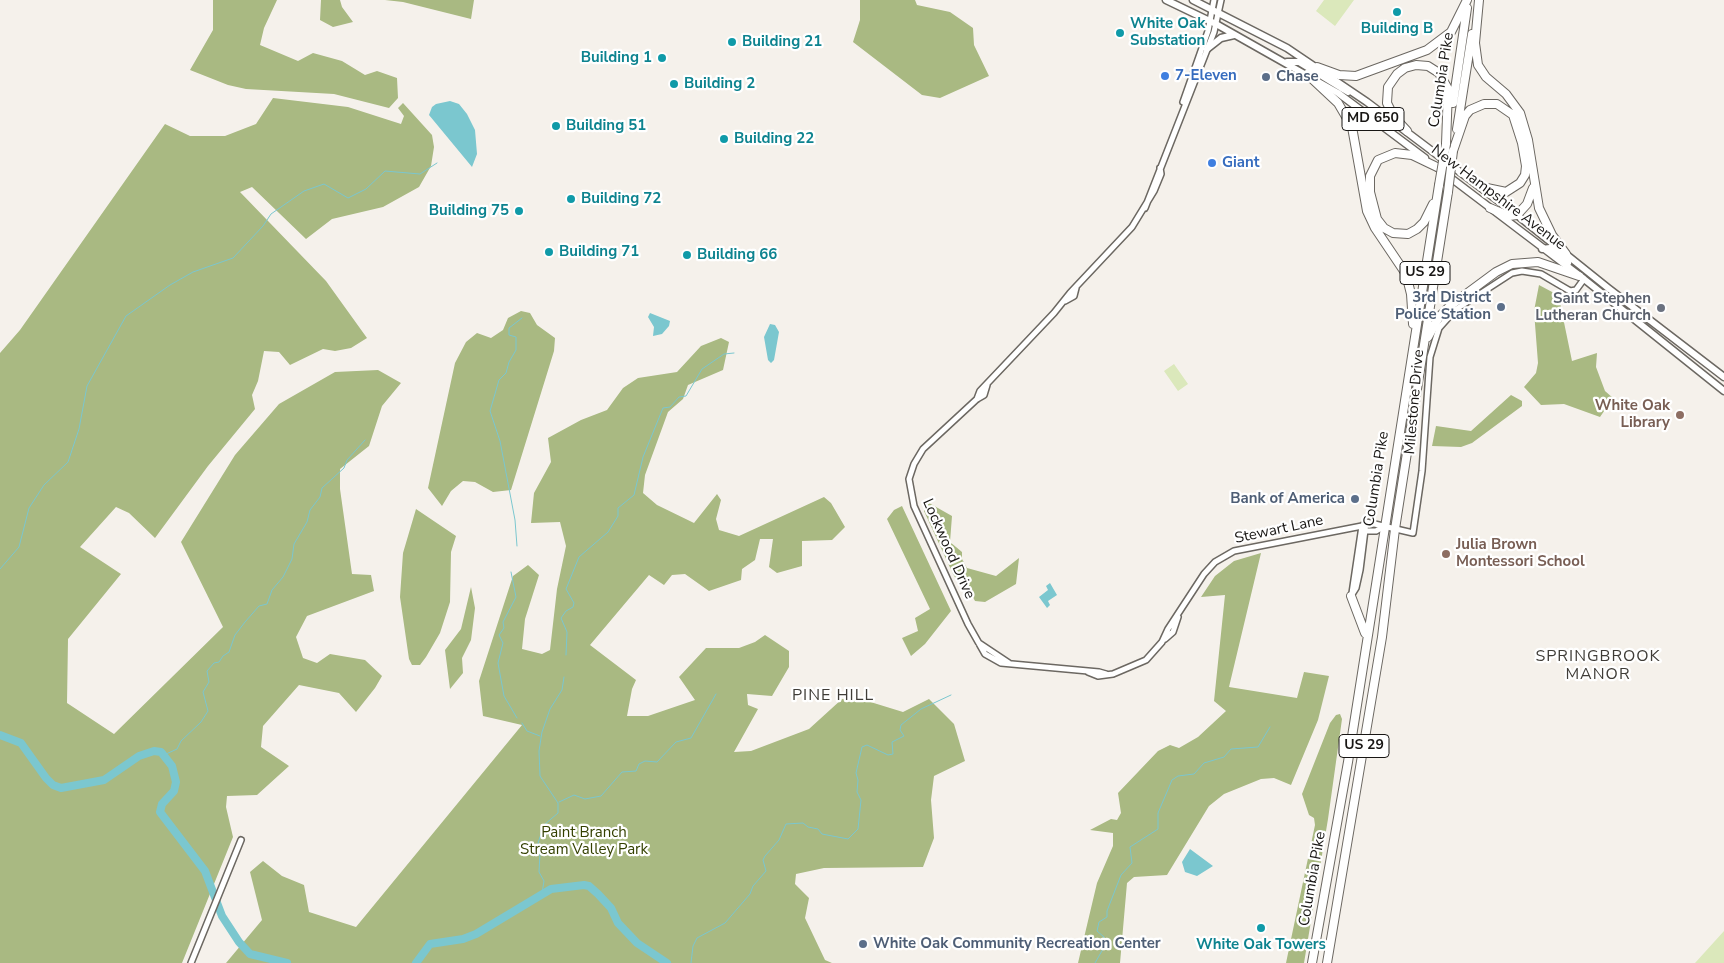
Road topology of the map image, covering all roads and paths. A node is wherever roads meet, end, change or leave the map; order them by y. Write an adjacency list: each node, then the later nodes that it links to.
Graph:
1 (1166, 0): 8 (main road, New Hampshire Avenue / MD 650)
2 (1196, 0): 7 (main road, New Hampshire Avenue / MD 650)
3 (1214, 0): 7 (street, Lockwood Drive)
4 (1221, 0): 7 (street, Lockwood Drive)
5 (1468, 0): 12 (highway); 17 (highway, Columbia Pike / US 29)
6 (1478, 0): 18 (highway, Columbia Pike / US 29); 20 (highway)
7 (1214, 10): 8 (street, Lockwood Drive); 12 (main road, New Hampshire Avenue / MD 650)
8 (1213, 23): 9 (main road, New Hampshire Avenue / MD 650); 10 (street, Lockwood Drive); 15 (street, Lockwood Drive)
9 (1235, 34): 10 (main road); 11 (main road, New Hampshire Avenue / MD 650)
10 (1207, 49): 15 (street, Lockwood Drive)
11 (1287, 62): 13 (main road, New Hampshire Avenue / MD 650); 14 (main road)
12 (1317, 67): 14 (main road, New Hampshire Avenue / MD 650)
13 (1307, 74): 19 (main road, New Hampshire Avenue / MD 650); 28 (highway)
14 (1367, 102): 16 (main road, New Hampshire Avenue / MD 650)
15 (1180, 112): 39 (street, Lockwood Drive)
16 (1407, 131): 17 (highway); 21 (main road, New Hampshire Avenue / MD 650)
17 (1446, 144): 22 (highway, Columbia Pike / US 29, bridge)
18 (1453, 151): 21 (highway); 27 (highway, Columbia Pike / US 29, bridge)
19 (1436, 167): 22 (highway); 23 (main road, New Hampshire Avenue / MD 650)
20 (1534, 181): 24 (highway); 25 (highway)
21 (1482, 188): 24 (main road, New Hampshire Avenue / MD 650)
22 (1438, 189): 28 (highway, Columbia Pike / US 29)
23 (1490, 208): 24 (highway); 26 (main road, New Hampshire Avenue / MD 650)
24 (1517, 215): 25 (main road, New Hampshire Avenue / MD 650)
25 (1566, 254): 26 (main road, New Hampshire Avenue / MD 650)
26 (1582, 275): 27 (highway); 29 (main road); 30 (main road, New Hampshire Avenue / MD 650); 34 (street, Milestone Drive)
27 (1423, 348): 33 (highway, Columbia Pike / US 29)
28 (1412, 354): 32 (highway, Columbia Pike / US 29)
29 (1724, 377)
30 (1724, 391)
31 (1365, 526): 32 (street, Stewart Lane); 35 (street); 39 (street, Stewart Lane)
32 (1383, 527): 33 (street, Stewart Lane); 36 (highway, Columbia Pike / US 29)
33 (1394, 529): 34 (street, Stewart Lane); 37 (highway, Columbia Pike / US 29)
34 (1414, 533)
35 (1353, 599): 36 (highway); 38 (highway)
36 (1369, 615): 37 (highway); 38 (highway, Columbia Pike / US 29)
37 (1384, 619): 43 (highway, Columbia Pike / US 29)
38 (1366, 640): 42 (highway, Columbia Pike / US 29)
39 (979, 643)
40 (241, 840): 41 (street)
41 (191, 963)
42 (1312, 963)
43 (1327, 963)

